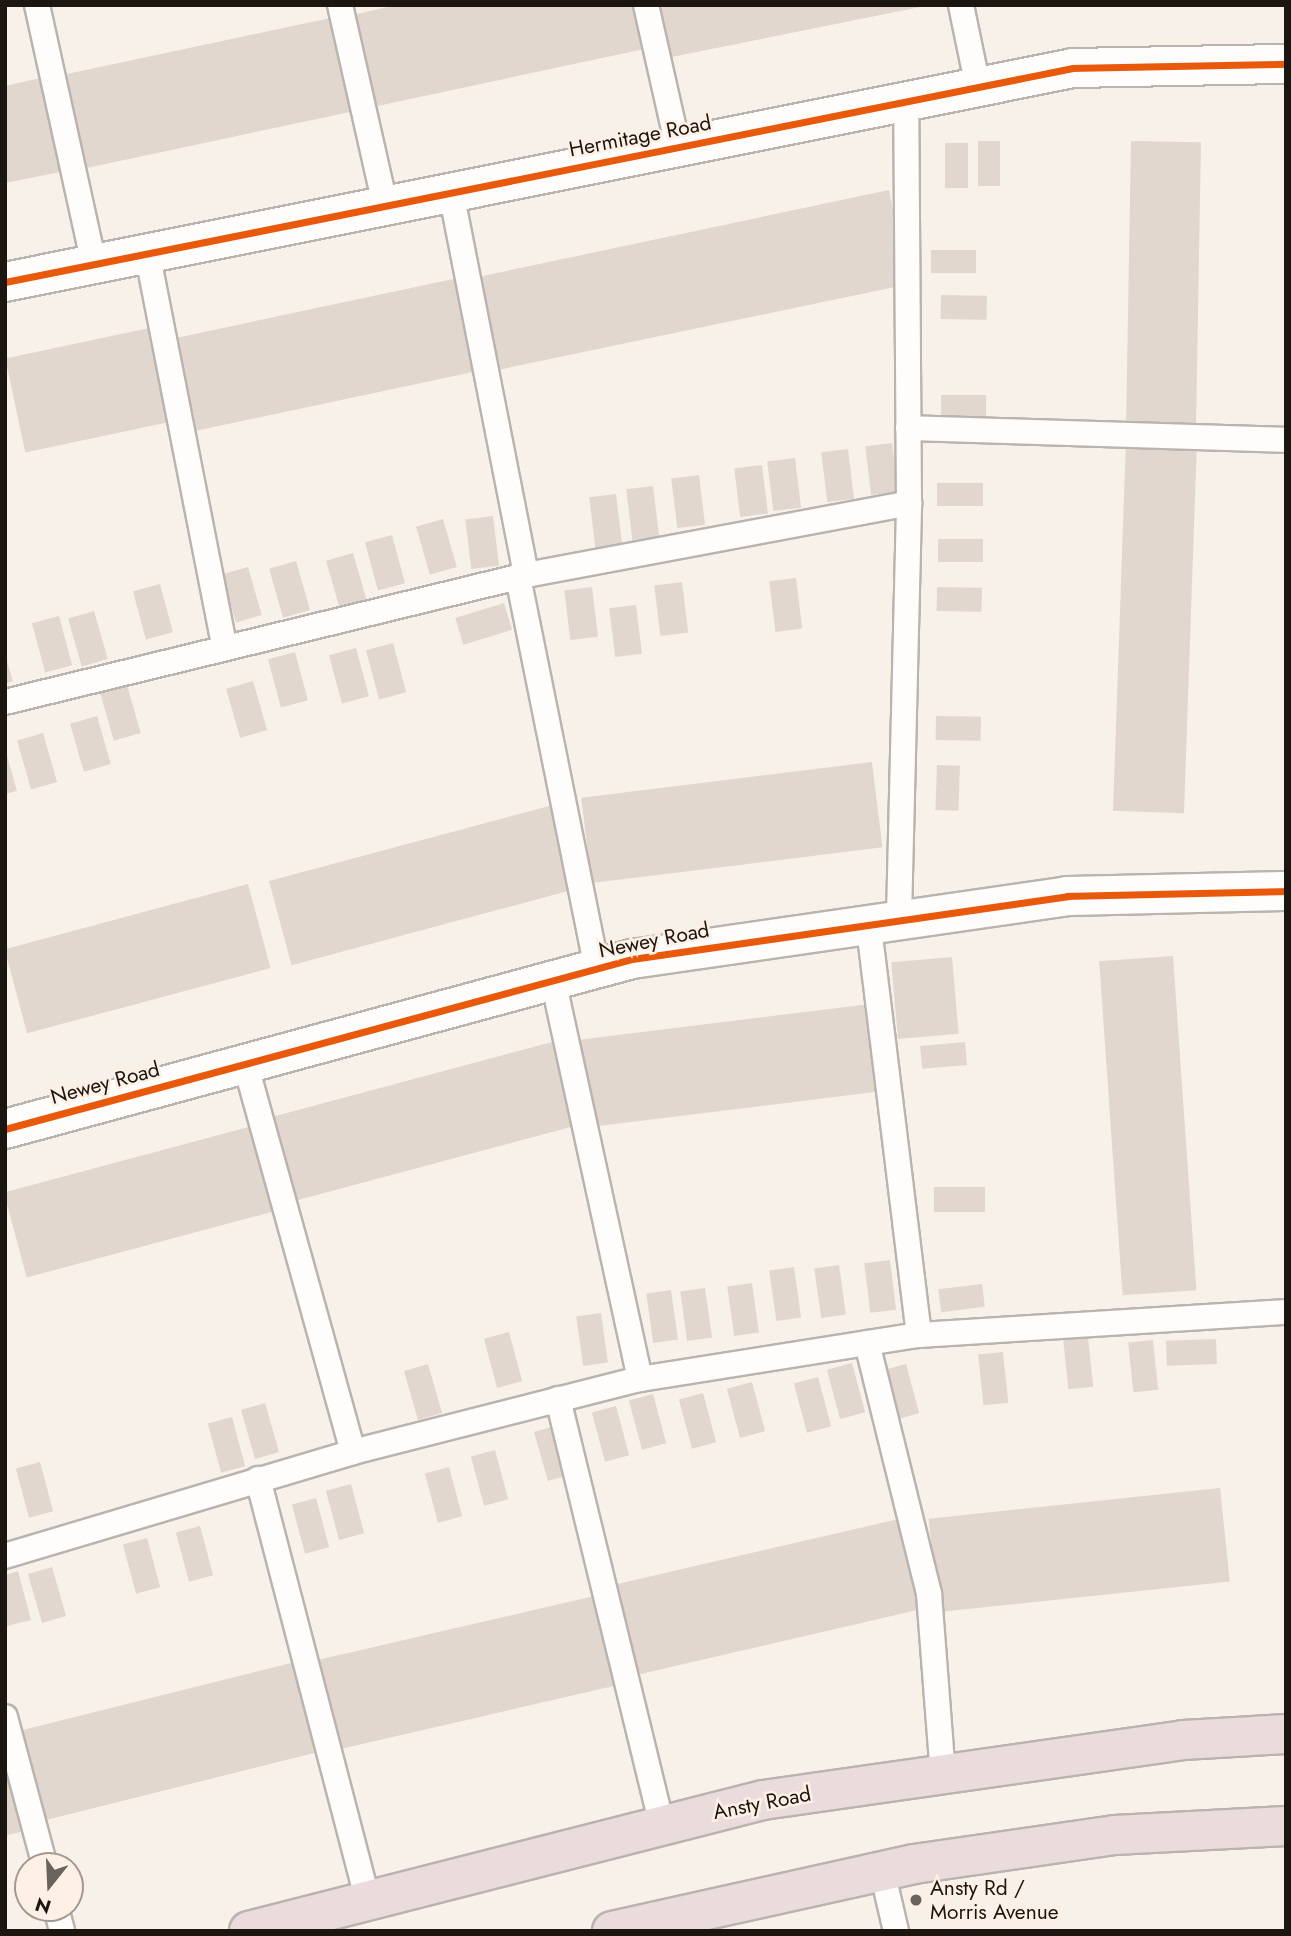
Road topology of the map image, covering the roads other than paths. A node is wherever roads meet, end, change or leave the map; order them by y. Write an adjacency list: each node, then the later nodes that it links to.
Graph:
1 (37, 5): 12 (lane)
2 (340, 5): 10 (lane)
3 (646, 5): 8 (lane)
4 (961, 5): 6 (lane)
5 (1286, 64): 6 (street, Hermitage Road)
6 (978, 86): 7 (street, Hermitage Road)
7 (906, 101): 8 (street, Hermitage Road); 14 (lane)
8 (678, 147): 9 (street, Hermitage Road)
9 (451, 192): 10 (street, Hermitage Road); 17 (lane)
10 (385, 205): 11 (street, Hermitage Road)
11 (147, 252): 12 (street, Hermitage Road); 18 (lane)
12 (94, 264): 13 (street, Hermitage Road)
13 (5, 282)
14 (908, 428): 15 (lane); 16 (lane)
15 (1286, 440)
16 (909, 503): 17 (lane); 21 (lane)
17 (522, 576): 18 (lane); 22 (lane)
18 (224, 646): 19 (lane)
19 (5, 702)
20 (1286, 891): 21 (street, Newey Road)
21 (884, 918): 22 (street, Newey Road); 27 (lane)
22 (597, 968): 23 (street, Newey Road)
23 (553, 980): 24 (street, Newey Road); 29 (lane)
24 (245, 1063): 25 (street, Newey Road); 31 (lane)
25 (5, 1129)
26 (1286, 1312): 27 (lane)
27 (919, 1335): 28 (lane)
28 (867, 1343): 29 (lane); 36 (lane)
29 (640, 1378): 30 (lane)
30 (558, 1399): 31 (lane); 37 (lane)
31 (353, 1452): 32 (lane)
32 (258, 1479): 33 (lane); 41 (lane)
33 (5, 1556)
34 (5, 1717): 39 (lane)
35 (1286, 1734): 36 (highway, Ansty Road)
36 (943, 1775): 37 (highway, Ansty Road)
37 (662, 1825): 41 (highway, Ansty Road)
38 (1286, 1826): 40 (highway)
39 (41, 1852)
40 (882, 1871): 43 (highway); 44 (lane)
41 (368, 1899): 42 (highway, Ansty Road)
42 (250, 1931)
43 (612, 1931)
44 (896, 1931)

